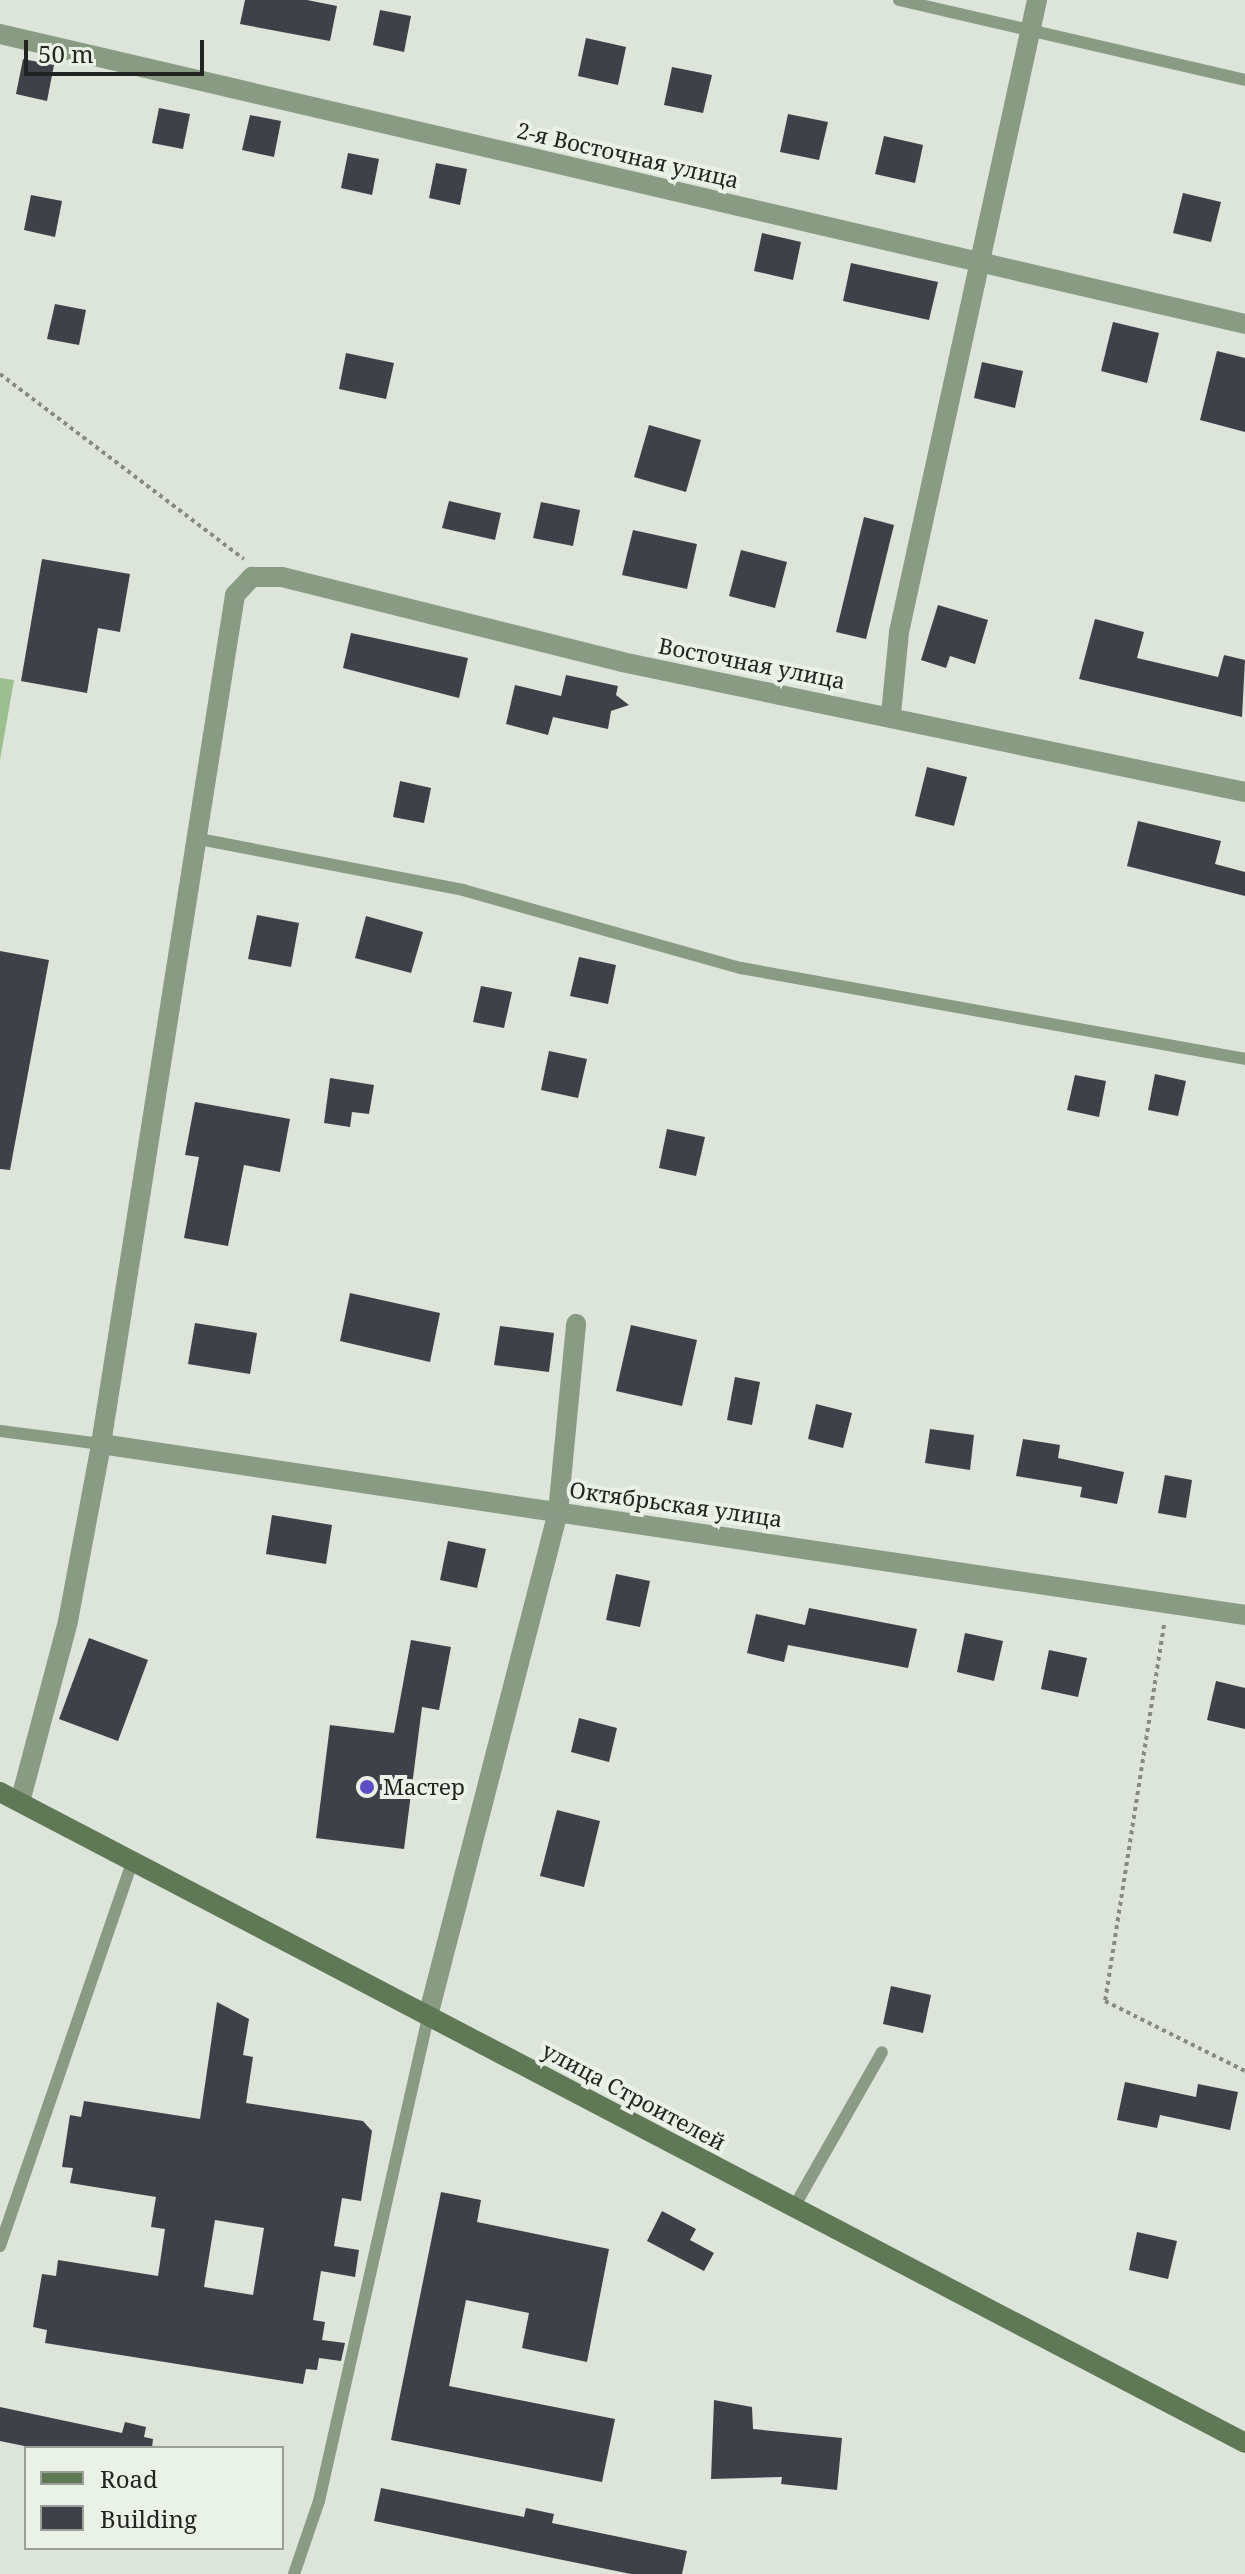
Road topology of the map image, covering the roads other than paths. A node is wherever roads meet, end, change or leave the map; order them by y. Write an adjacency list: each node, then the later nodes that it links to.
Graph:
1 (899, 0): 4 (lane)
2 (1037, 0): 4 (street)
3 (0, 34): 6 (street, 2-я Восточная улица)
4 (1029, 34): 5 (lane); 6 (street)
5 (1245, 80)
6 (981, 262): 7 (street, 2-я Восточная улица); 8 (street)
7 (1245, 324)
8 (891, 714): 9 (street, Восточная улица); 10 (street, Восточная улица)
9 (1245, 792)
10 (194, 838): 11 (lane); 14 (street)
11 (1245, 1059)
12 (576, 1324): 15 (street)
13 (0, 1431): 14 (lane)
14 (101, 1444): 15 (street, Октябрьская улица); 18 (street)
15 (558, 1512): 16 (street, Октябрьская улица); 20 (street)
16 (1245, 1615)
17 (0, 1792): 18 (main road, улица Строителей)
18 (20, 1802): 19 (main road, улица Строителей)
19 (133, 1860): 20 (main road, улица Строителей); 23 (lane)
20 (428, 2016): 22 (main road, улица Строителей); 25 (lane)
21 (882, 2052): 22 (lane)
22 (794, 2207): 24 (main road, улица Строителей)
23 (0, 2246)
24 (1245, 2443)
25 (294, 2574)

